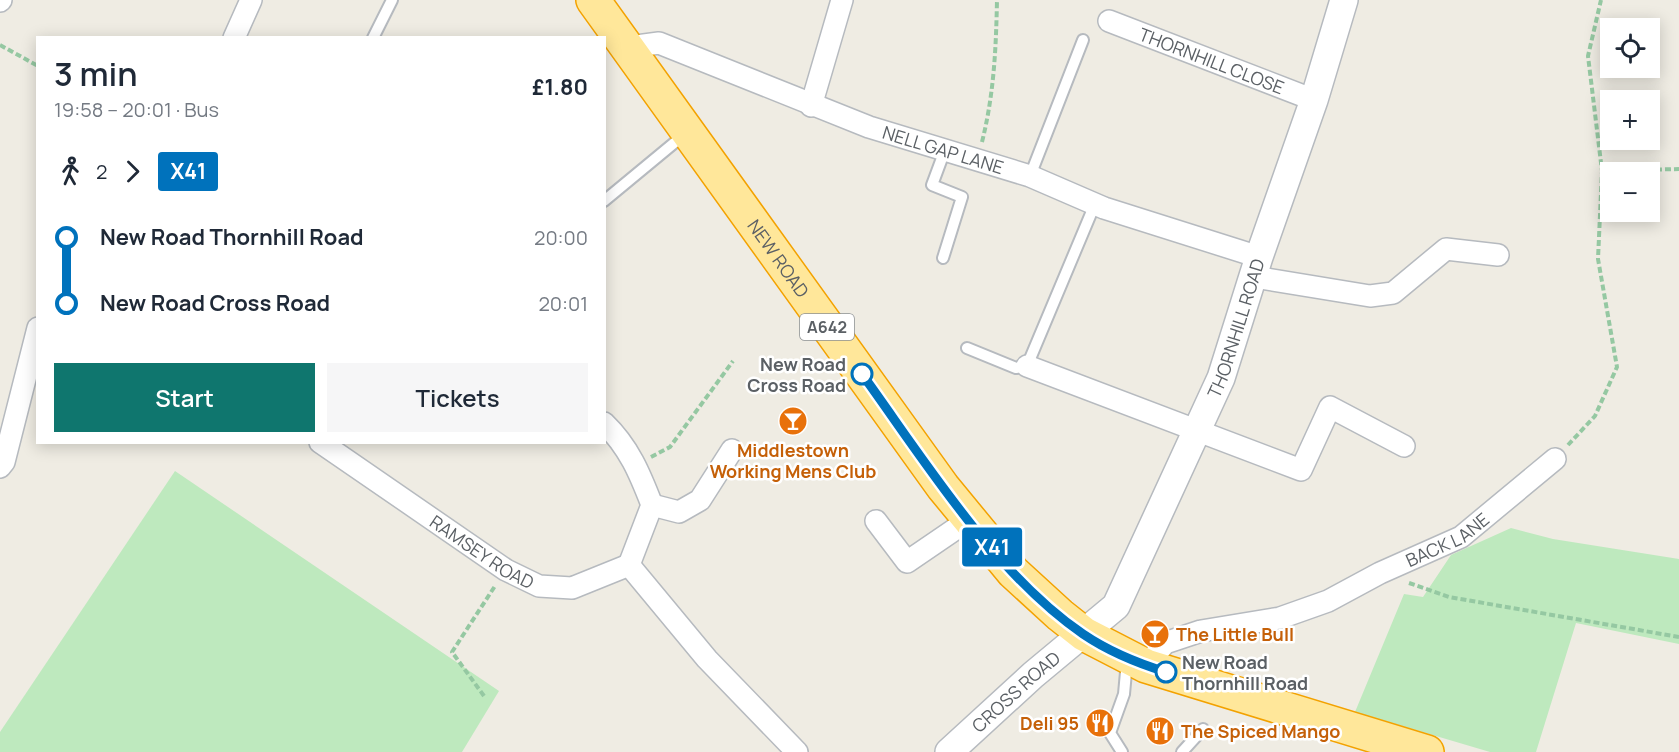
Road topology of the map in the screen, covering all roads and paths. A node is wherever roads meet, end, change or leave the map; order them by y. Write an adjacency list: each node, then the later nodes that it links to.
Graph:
1 (251, 0): 9 (street)
2 (392, 0): 10 (lane)
3 (593, 0): 13 (highway, NEW ROAD / A642)
4 (842, 0): 16 (street)
5 (997, 0): 19 (path)
6 (1344, 0): 15 (street, THORNHILL ROAD)
7 (1601, 0): 20 (path)
8 (1109, 21): 15 (street, THORNHILL CLOSE)
9 (235, 36)
10 (374, 36)
11 (1083, 40): 23 (lane)
12 (0, 45): 14 (path)
13 (629, 47): 16 (street, NELL GAP LANE); 17 (highway, NEW ROAD / A642)
14 (36, 65)
15 (1314, 100): 29 (street, THORNHILL ROAD)
16 (811, 106): 18 (street, NELL GAP LANE)
17 (688, 131): 24 (lane); 43 (highway, NEW ROAD / A642)
18 (945, 150): 19 (street, NELL GAP LANE); 28 (lane)
19 (977, 160): 23 (street, NELL GAP LANE)
20 (1601, 162)
21 (1660, 169): 22 (path)
22 (1679, 169)
23 (1030, 176): 25 (street, NELL GAP LANE)
24 (606, 199)
25 (1095, 204): 29 (street, NELL GAP LANE); 33 (lane)
26 (1600, 216): 39 (path)
27 (1498, 255): 29 (street, NELL GAP LANE)
28 (943, 258)
29 (1257, 267): 35 (street, THORNHILL ROAD)
30 (36, 334): 41 (street)
31 (967, 348): 33 (lane)
32 (733, 361): 40 (path)
33 (1027, 366): 35 (street)
34 (606, 425): 40 (street)
35 (1198, 431): 37 (street); 48 (street, THORNHILL ROAD)
36 (323, 444): 46 (street, RAMSEY ROAD)
37 (1404, 446)
38 (732, 450): 42 (street)
39 (1555, 459): 47 (street, BACK LANE)
40 (636, 464): 42 (street)
41 (0, 467)
42 (652, 505): 45 (street)
43 (970, 519): 44 (street); 48 (highway, NEW ROAD / A642)
44 (876, 521)
45 (629, 565): 46 (street, RAMSEY ROAD); 53 (street)
46 (506, 570): 51 (path)
47 (1380, 573): 49 (path); 50 (street, BACK LANE)
48 (1084, 634): 50 (highway, NEW ROAD / A642); 54 (street, CROSS ROAD)
49 (1679, 638)
50 (1137, 662): 55 (lane); 57 (highway, NEW ROAD / A642)
51 (484, 696)
52 (1203, 729): 56 (lane)
53 (797, 752)
54 (949, 752)
55 (1122, 752)
56 (1182, 752)
57 (1427, 752)

